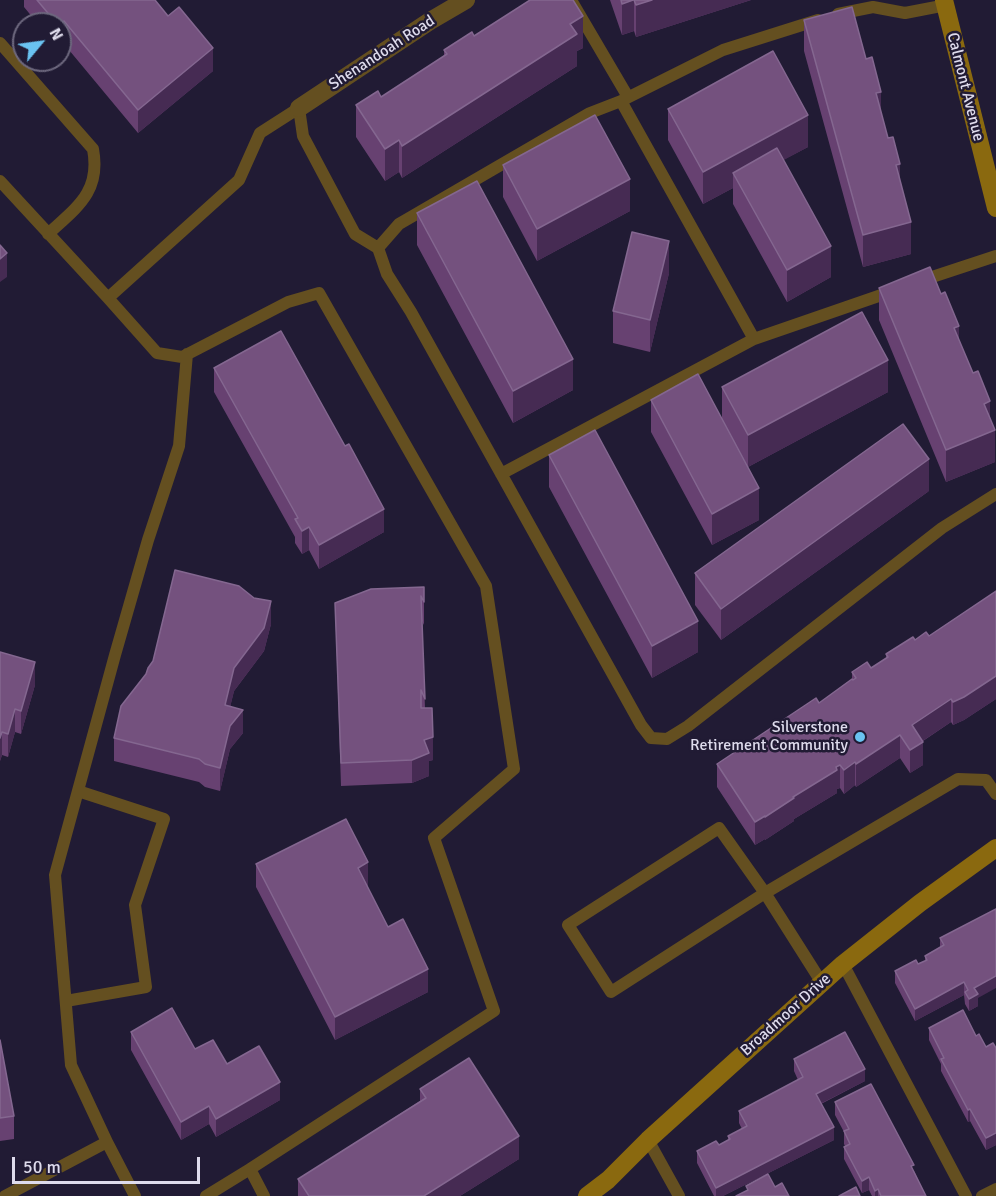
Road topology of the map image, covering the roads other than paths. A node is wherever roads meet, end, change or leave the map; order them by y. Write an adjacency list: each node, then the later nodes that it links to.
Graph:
1 (466, 0): 6 (street, Shenandoah Road)
2 (571, 0): 5 (lane)
3 (945, 3): 5 (lane); 7 (street, Calmont Avenue)
4 (0, 43): 10 (lane)
5 (624, 99): 11 (lane); 14 (lane)
6 (299, 108): 11 (lane); 13 (lane)
7 (990, 165): 9 (street, Calmont Avenue)
8 (0, 181): 10 (lane)
9 (996, 208)
10 (48, 234): 13 (lane)
11 (378, 248): 16 (lane)
12 (996, 256): 14 (lane)
13 (108, 298): 15 (lane)
14 (754, 339): 16 (lane)
15 (187, 354): 18 (lane); 27 (lane)
16 (501, 474): 17 (lane)
17 (996, 494)
18 (78, 791): 24 (lane); 24 (lane)
19 (996, 794): 21 (lane)
20 (996, 848): 22 (street, Broadmoor Drive)
21 (765, 893): 21 (lane); 23 (lane)
22 (843, 964): 23 (street, Broadmoor Drive); 35 (lane)
23 (822, 982): 25 (street, Broadmoor Drive)
24 (66, 1001): 26 (lane)
25 (648, 1140): 33 (street, Broadmoor Drive); 34 (lane)
26 (107, 1142): 29 (lane); 30 (lane)
27 (250, 1169): 31 (lane); 32 (lane)
28 (996, 1189): 36 (lane)
29 (5, 1196)
30 (135, 1196)
31 (206, 1196)
32 (264, 1196)
33 (587, 1196)
34 (679, 1196)
35 (966, 1196)
36 (982, 1196)

